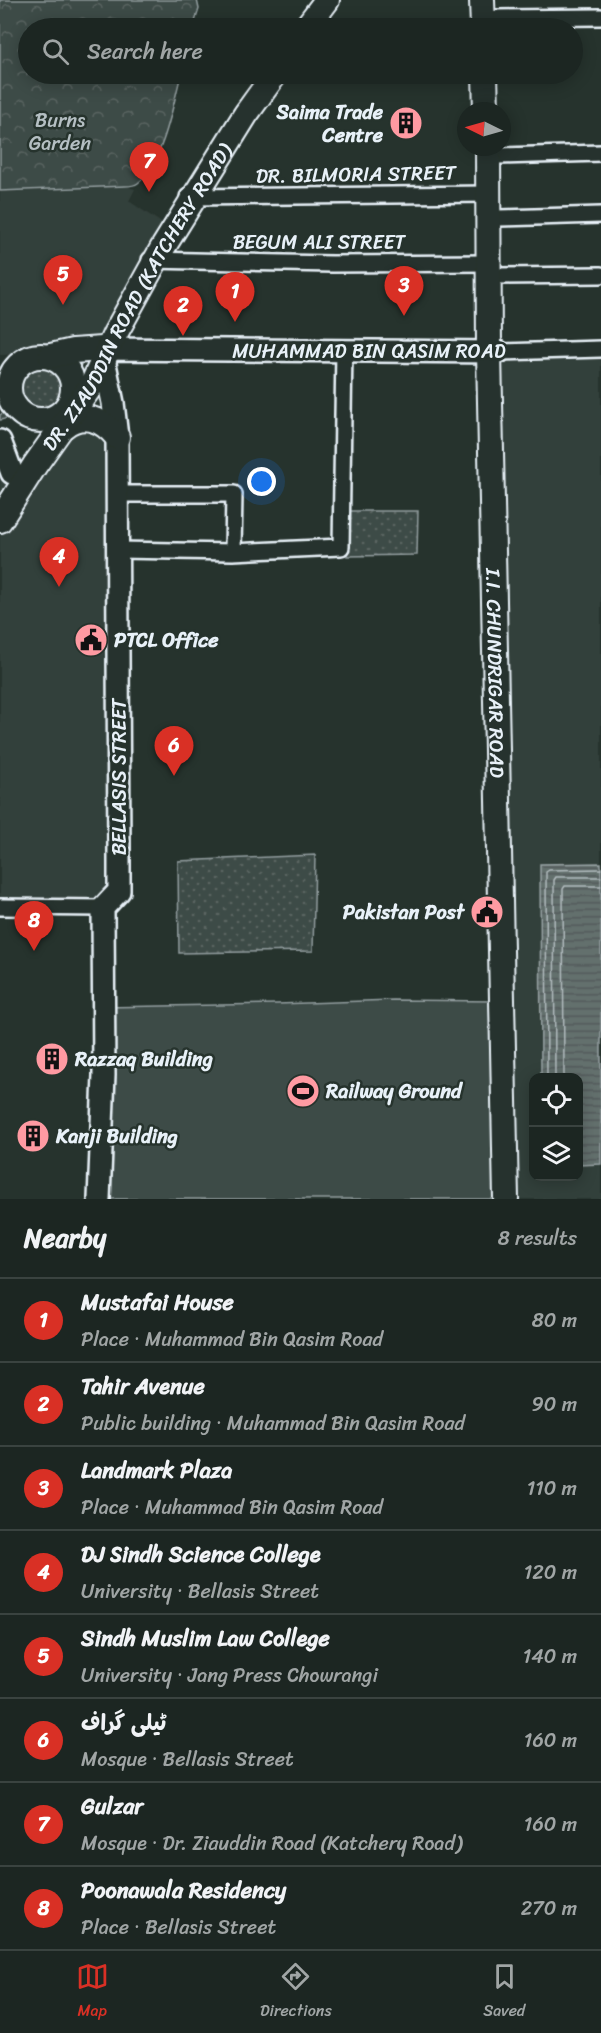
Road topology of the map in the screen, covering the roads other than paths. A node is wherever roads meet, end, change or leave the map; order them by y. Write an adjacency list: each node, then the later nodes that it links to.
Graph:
1 (314, 0): 5 (main road)
2 (327, 0): 6 (main road)
3 (491, 15): 4 (street)
4 (601, 17)
5 (302, 18)
6 (314, 18)
7 (258, 84): 18 (main road, DR. ZIAUDDIN ROAD (KATCHERY ROAD))
8 (268, 84): 18 (main road, DR. ZIAUDDIN ROAD (KATCHERY ROAD))
9 (485, 84): 11 (main road)
10 (497, 84): 12 (main road)
11 (486, 102)
12 (498, 102)
13 (511, 150): 14 (street)
14 (601, 153)
15 (494, 156): 17 (main road, I.I. CHUNDRIGAR ROAD)
16 (495, 156): 20 (main road, I.I. CHUNDRIGAR ROAD)
17 (488, 194): 18 (street, DR. BILMORIA STREET); 22 (main road, I.I. CHUNDRIGAR ROAD)
18 (192, 197): 21 (main road, DR. ZIAUDDIN ROAD (KATCHERY ROAD))
19 (601, 215): 20 (street)
20 (499, 218): 22 (main road, I.I. CHUNDRIGAR ROAD)
21 (153, 261): 22 (street, BEGUM ALI STREET); 27 (main road, DR. ZIAUDDIN ROAD (KATCHERY ROAD))
22 (494, 270): 23 (street, BEGUM ALI STREET); 26 (main road, I.I. CHUNDRIGAR ROAD)
23 (601, 276)
24 (601, 349): 26 (street, MUHAMMAD BIN QASIM ROAD)
25 (344, 350): 26 (street, MUHAMMAD BIN QASIM ROAD); 27 (street, MUHAMMAD BIN QASIM ROAD); 37 (street)
26 (494, 352): 41 (main road, I.I. CHUNDRIGAR ROAD); 42 (main road, I.I. CHUNDRIGAR ROAD)
27 (105, 353): 28 (main road); 30 (main road, DR. ZIAUDDIN ROAD (KATCHERY ROAD)); 31 (street, BELLASIS STREET)
28 (51, 356): 29 (main road); 30 (main road)
29 (12, 358): 30 (main road)
30 (65, 415): 31 (main road); 33 (main road, DR. ZIAUDDIN ROAD (KATCHERY ROAD)); 35 (main road, DR. ZIAUDDIN ROAD (KATCHERY ROAD))
31 (117, 437): 34 (street, BELLASIS STREET)
32 (0, 441): 33 (street)
33 (6, 482)
34 (117, 494): 36 (street, BELLASIS STREET); 37 (street)
35 (0, 520)
36 (118, 550): 37 (street); 39 (street, BELLASIS STREET)
37 (233, 552)
38 (0, 907): 39 (street)
39 (103, 908): 40 (street)
40 (99, 1199)
41 (506, 1199)
42 (516, 1199)

